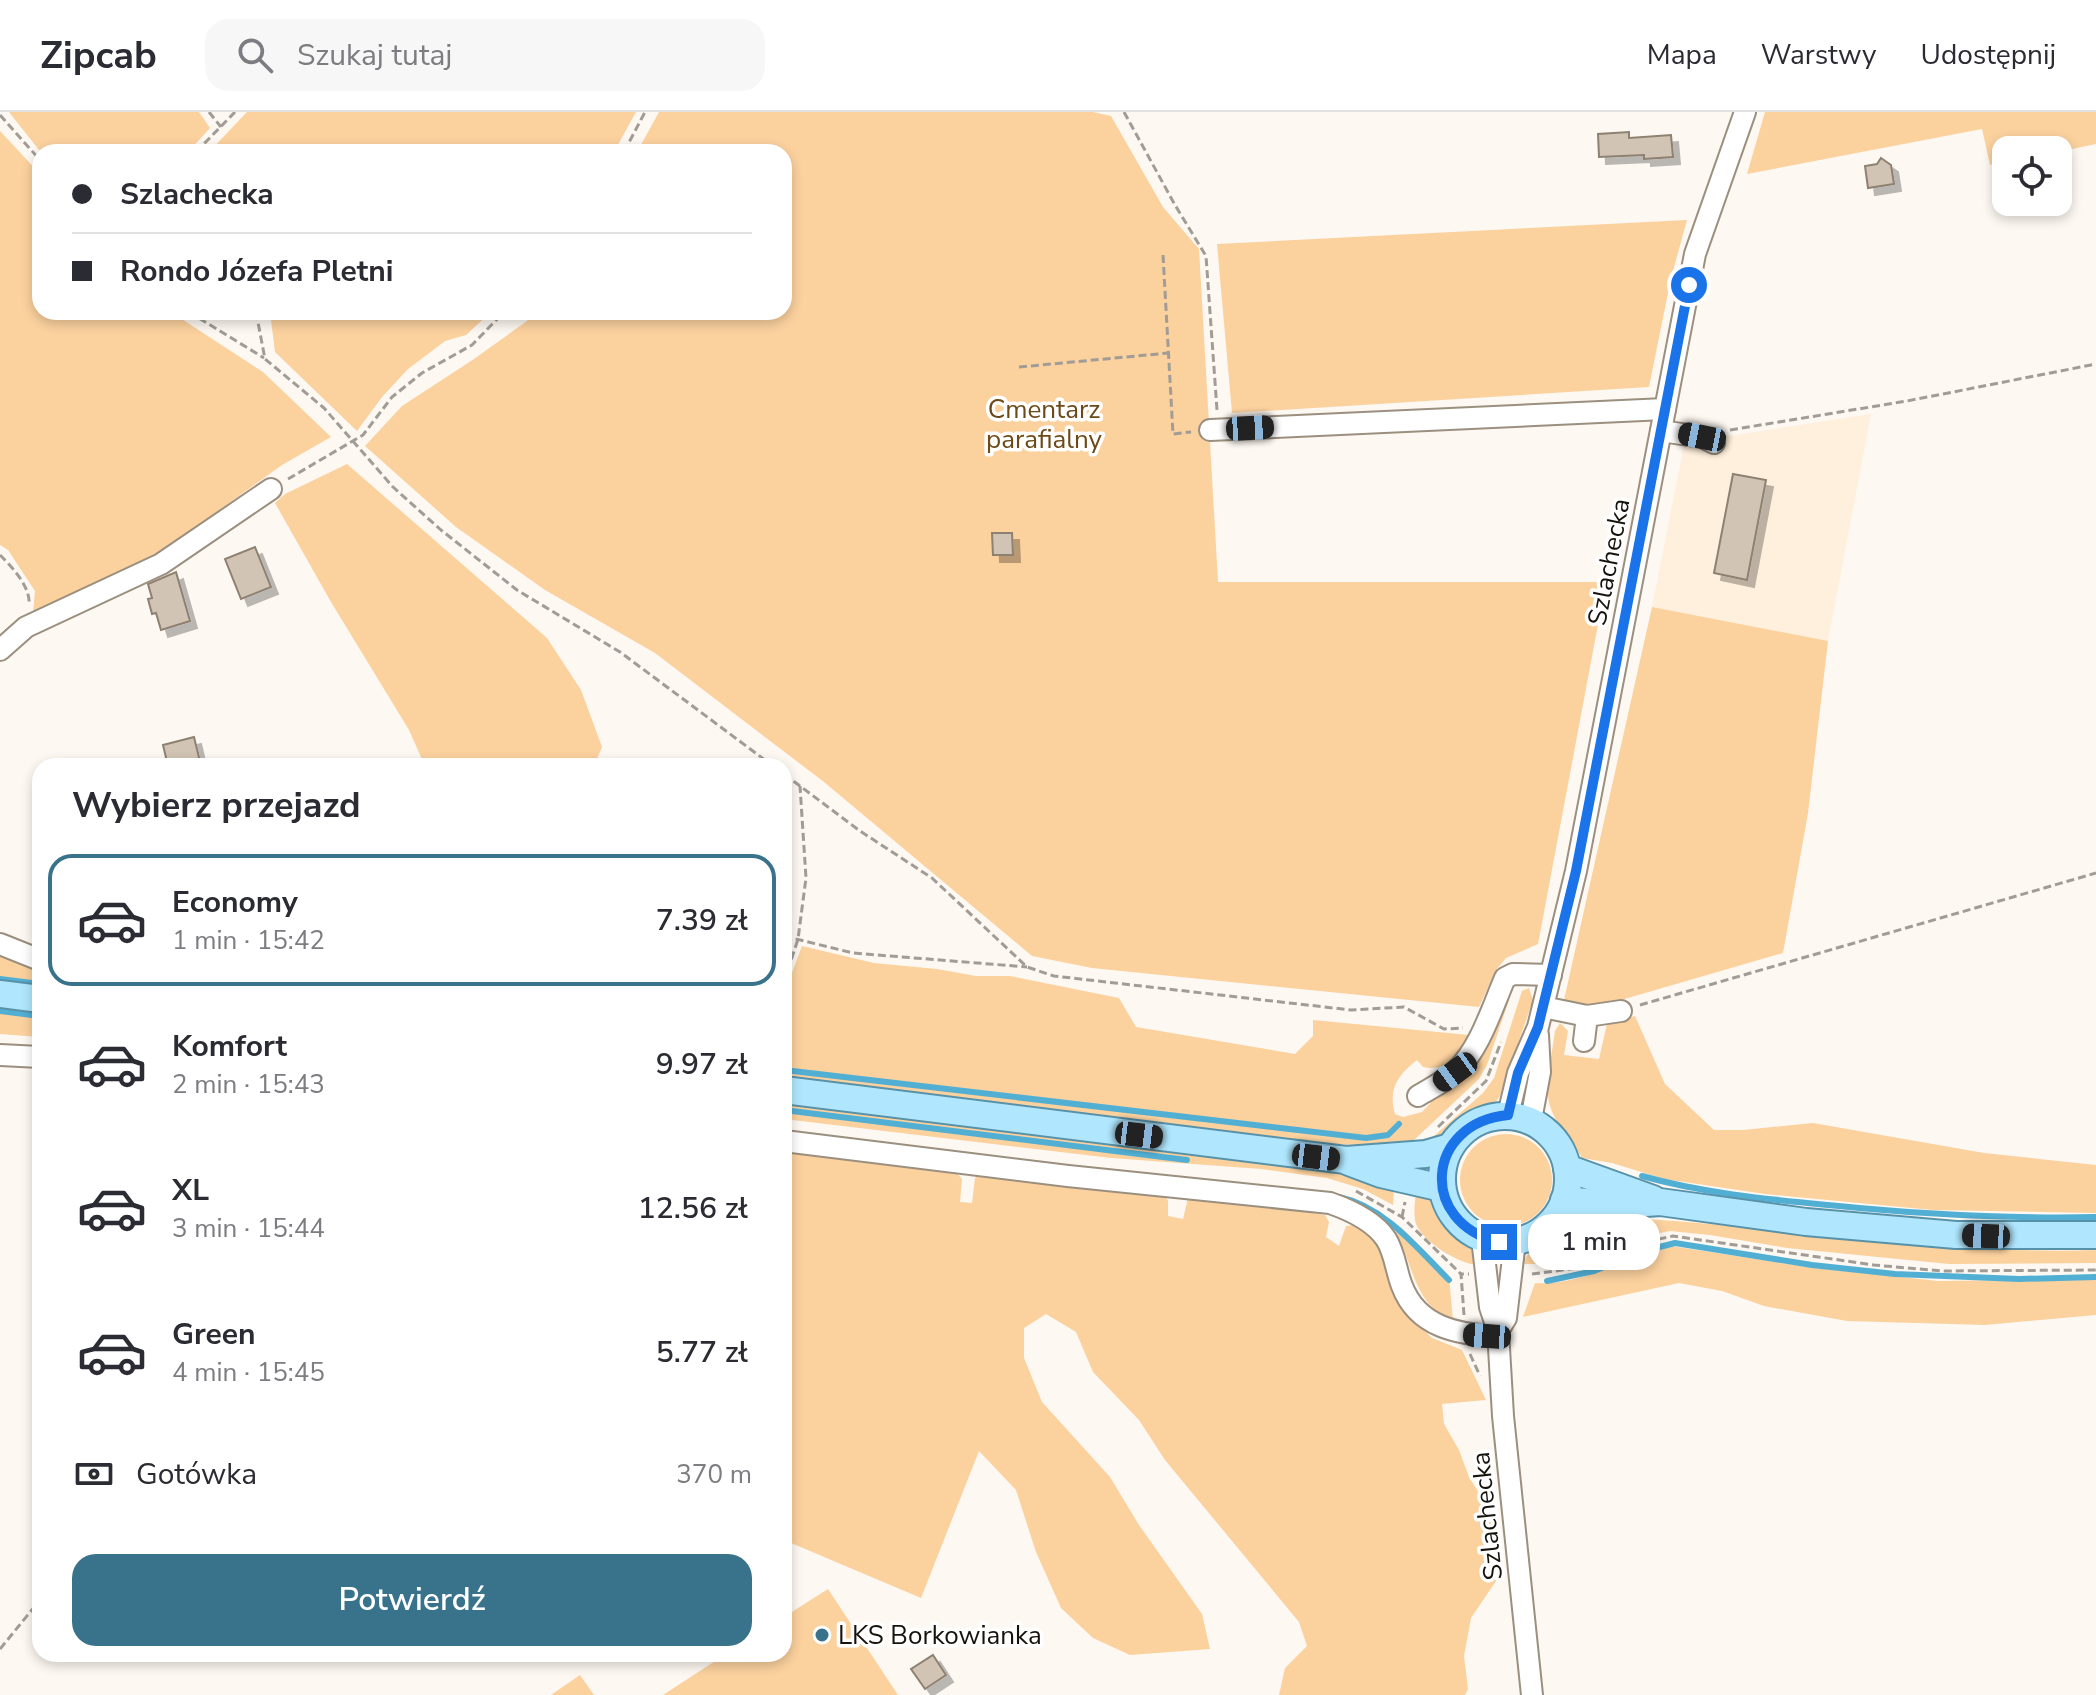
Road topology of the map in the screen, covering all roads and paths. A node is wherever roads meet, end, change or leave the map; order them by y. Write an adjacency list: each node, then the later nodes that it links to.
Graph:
1 (209, 112): 7 (path)
2 (235, 112): 7 (path)
3 (645, 112): 9 (path)
4 (1124, 112): 20 (path)
5 (1745, 112): 19 (street, Szlachecka)
6 (1, 115): 10 (path)
7 (221, 127): 8 (path)
8 (204, 144)
9 (628, 144)
10 (32, 151)
11 (1163, 255): 15 (path)
12 (202, 320): 16 (path)
13 (258, 320): 16 (path)
14 (496, 320): 23 (path)
15 (1169, 353): 18 (path); 20 (path)
16 (265, 359): 23 (path)
17 (2096, 364): 22 (path)
18 (1019, 367)
19 (1665, 409): 20 (street); 21 (street, Szlachecka)
20 (1214, 430)
21 (1661, 431): 22 (street); 38 (street, Szlachecka)
22 (1714, 437)
23 (352, 442): 24 (path); 28 (path)
24 (271, 489): 26 (street)
25 (0, 555): 26 (path)
26 (26, 627): 27 (street)
27 (0, 650)
28 (762, 758)
29 (792, 780): 30 (path)
30 (800, 786): 33 (path); 37 (path)
31 (2096, 873): 41 (path)
32 (792, 938): 33 (path)
33 (798, 939): 36 (path); 37 (path)
34 (0, 944): 35 (street)
35 (32, 957)
36 (792, 957)
37 (1027, 967): 44 (path)
38 (1551, 975): 43 (street, Szlachecka); 44 (street)
39 (0, 994): 40 (main road)
40 (32, 998)
41 (1621, 1011): 42 (street)
42 (1587, 1016): 43 (street); 45 (street)
43 (1540, 1017): 50 (street, Szlachecka)
44 (1483, 1028): 49 (street)
45 (1584, 1041)
46 (0, 1055): 47 (street)
47 (32, 1057)
48 (792, 1091): 53 (main road)
49 (1418, 1096)
50 (1519, 1118): 52 (main road); 54 (main road)
51 (792, 1142): 65 (street)
52 (1450, 1147): 53 (main road); 55 (main road)
53 (1346, 1160): 55 (main road)
54 (1567, 1168): 56 (main road); 57 (main road)
55 (1442, 1188): 59 (main road)
56 (1564, 1200): 57 (main road); 60 (main road)
57 (1660, 1202): 58 (main road)
58 (2096, 1235)
59 (1482, 1238): 60 (main road); 64 (street, Szlachecka)
60 (1515, 1241): 64 (street, Szlachecka)
61 (2096, 1270): 63 (path)
62 (1471, 1274): 65 (path)
63 (1528, 1274)
64 (1498, 1334): 65 (street); 69 (street, Szlachecka)
65 (1466, 1335): 66 (path)
66 (1484, 1385)
67 (32, 1610): 68 (path)
68 (0, 1649)
69 (1532, 1695)

